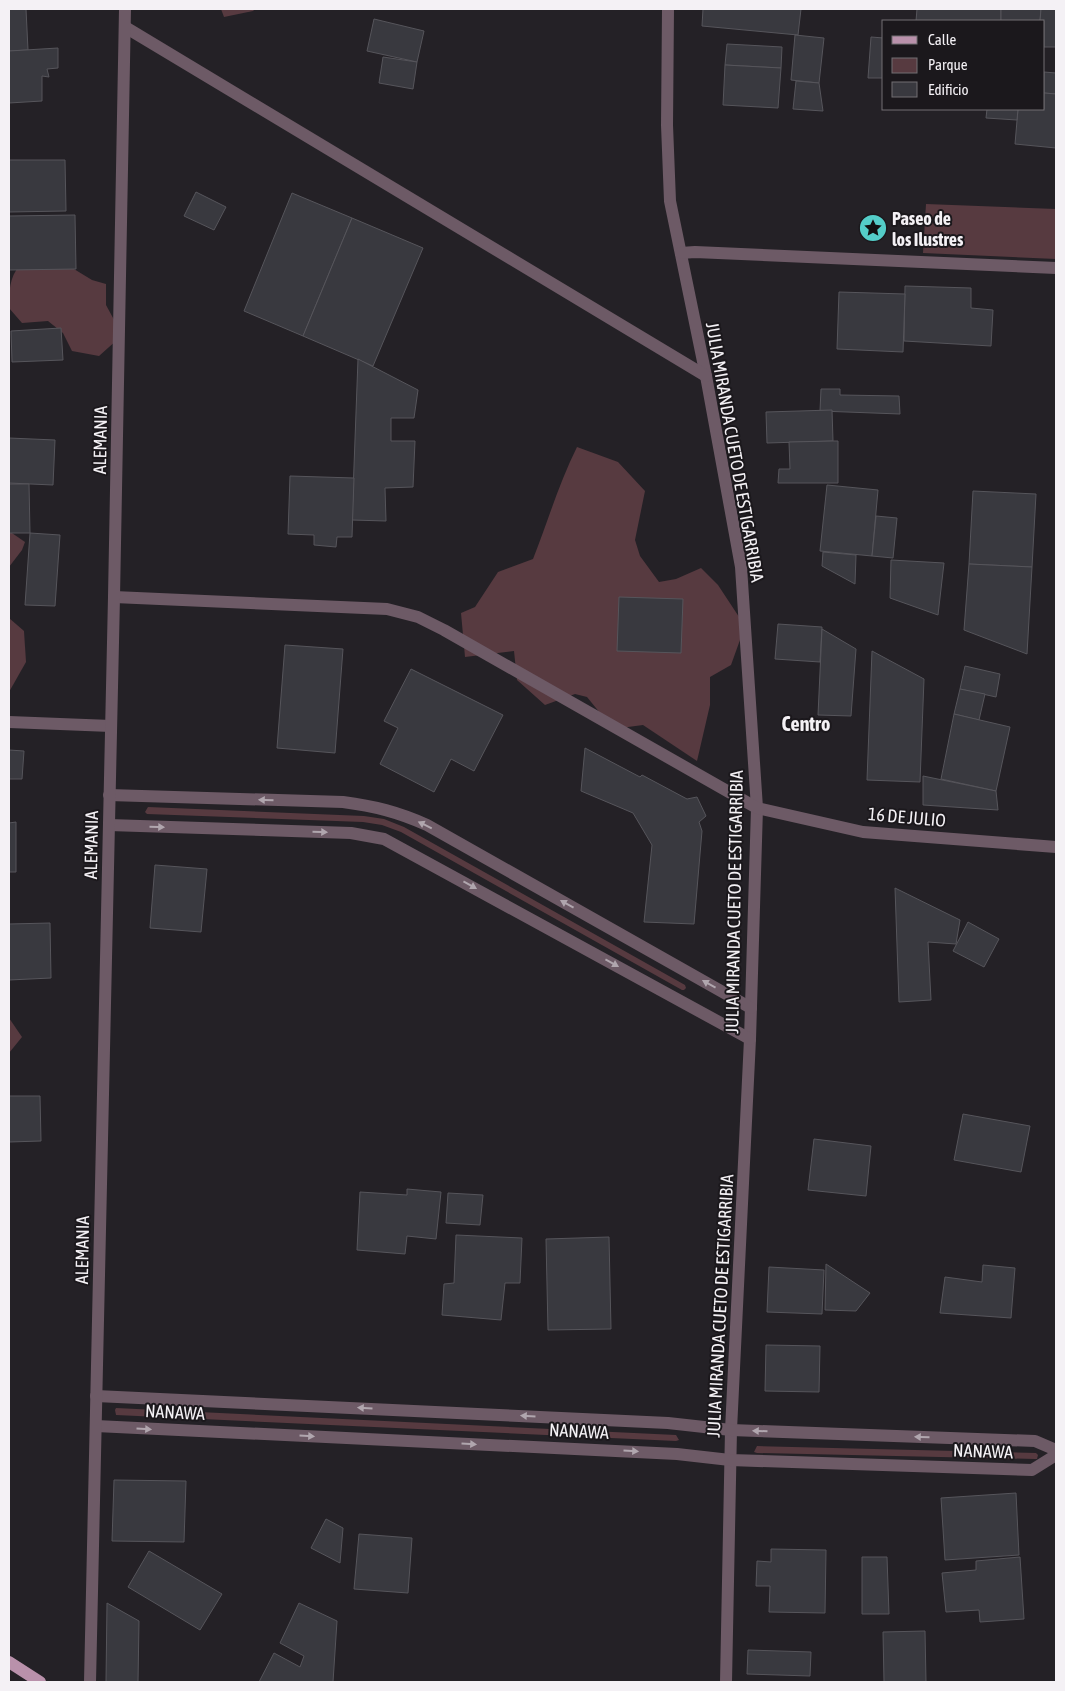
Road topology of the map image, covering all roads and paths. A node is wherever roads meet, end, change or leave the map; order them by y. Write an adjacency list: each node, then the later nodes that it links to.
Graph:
1 (125, 9): 3 (street, ALEMANIA)
2 (668, 9): 4 (street, JULIA MIRANDA CUETO DE ESTIGARRIBIA)
3 (125, 27): 6 (street); 7 (street, ALEMANIA)
4 (680, 254): 5 (street); 6 (street, JULIA MIRANDA CUETO DE ESTIGARRIBIA)
5 (1056, 268)
6 (706, 376): 11 (street, JULIA MIRANDA CUETO DE ESTIGARRIBIA)
7 (114, 597): 9 (street, ALEMANIA); 11 (street, 16 DE JULIO)
8 (9, 722): 9 (street)
9 (111, 726): 10 (street, ALEMANIA)
10 (109, 795): 12 (street, ALEMANIA); 14 (street, one-way to 10)
11 (757, 808): 13 (street, 16 DE JULIO); 14 (street, JULIA MIRANDA CUETO DE ESTIGARRIBIA)
12 (108, 825): 15 (street, one-way to 15); 16 (street, ALEMANIA)
13 (1056, 847)
14 (751, 1008): 15 (street, JULIA MIRANDA CUETO DE ESTIGARRIBIA)
15 (750, 1039): 18 (street, JULIA MIRANDA CUETO DE ESTIGARRIBIA)
16 (96, 1396): 17 (street, ALEMANIA); 18 (street, NANAWA, one-way to 16)
17 (96, 1426): 21 (street, NANAWA, one-way to 21); 24 (street, ALEMANIA)
18 (731, 1430): 19 (street, NANAWA, one-way to 18); 21 (street, JULIA MIRANDA CUETO DE ESTIGARRIBIA)
19 (1056, 1450)
20 (1056, 1455): 21 (street, NANAWA)
21 (730, 1460): 25 (street, JULIA MIRANDA CUETO DE ESTIGARRIBIA)
22 (9, 1662): 23 (main road)
23 (40, 1682)
24 (90, 1682)
25 (726, 1682)

